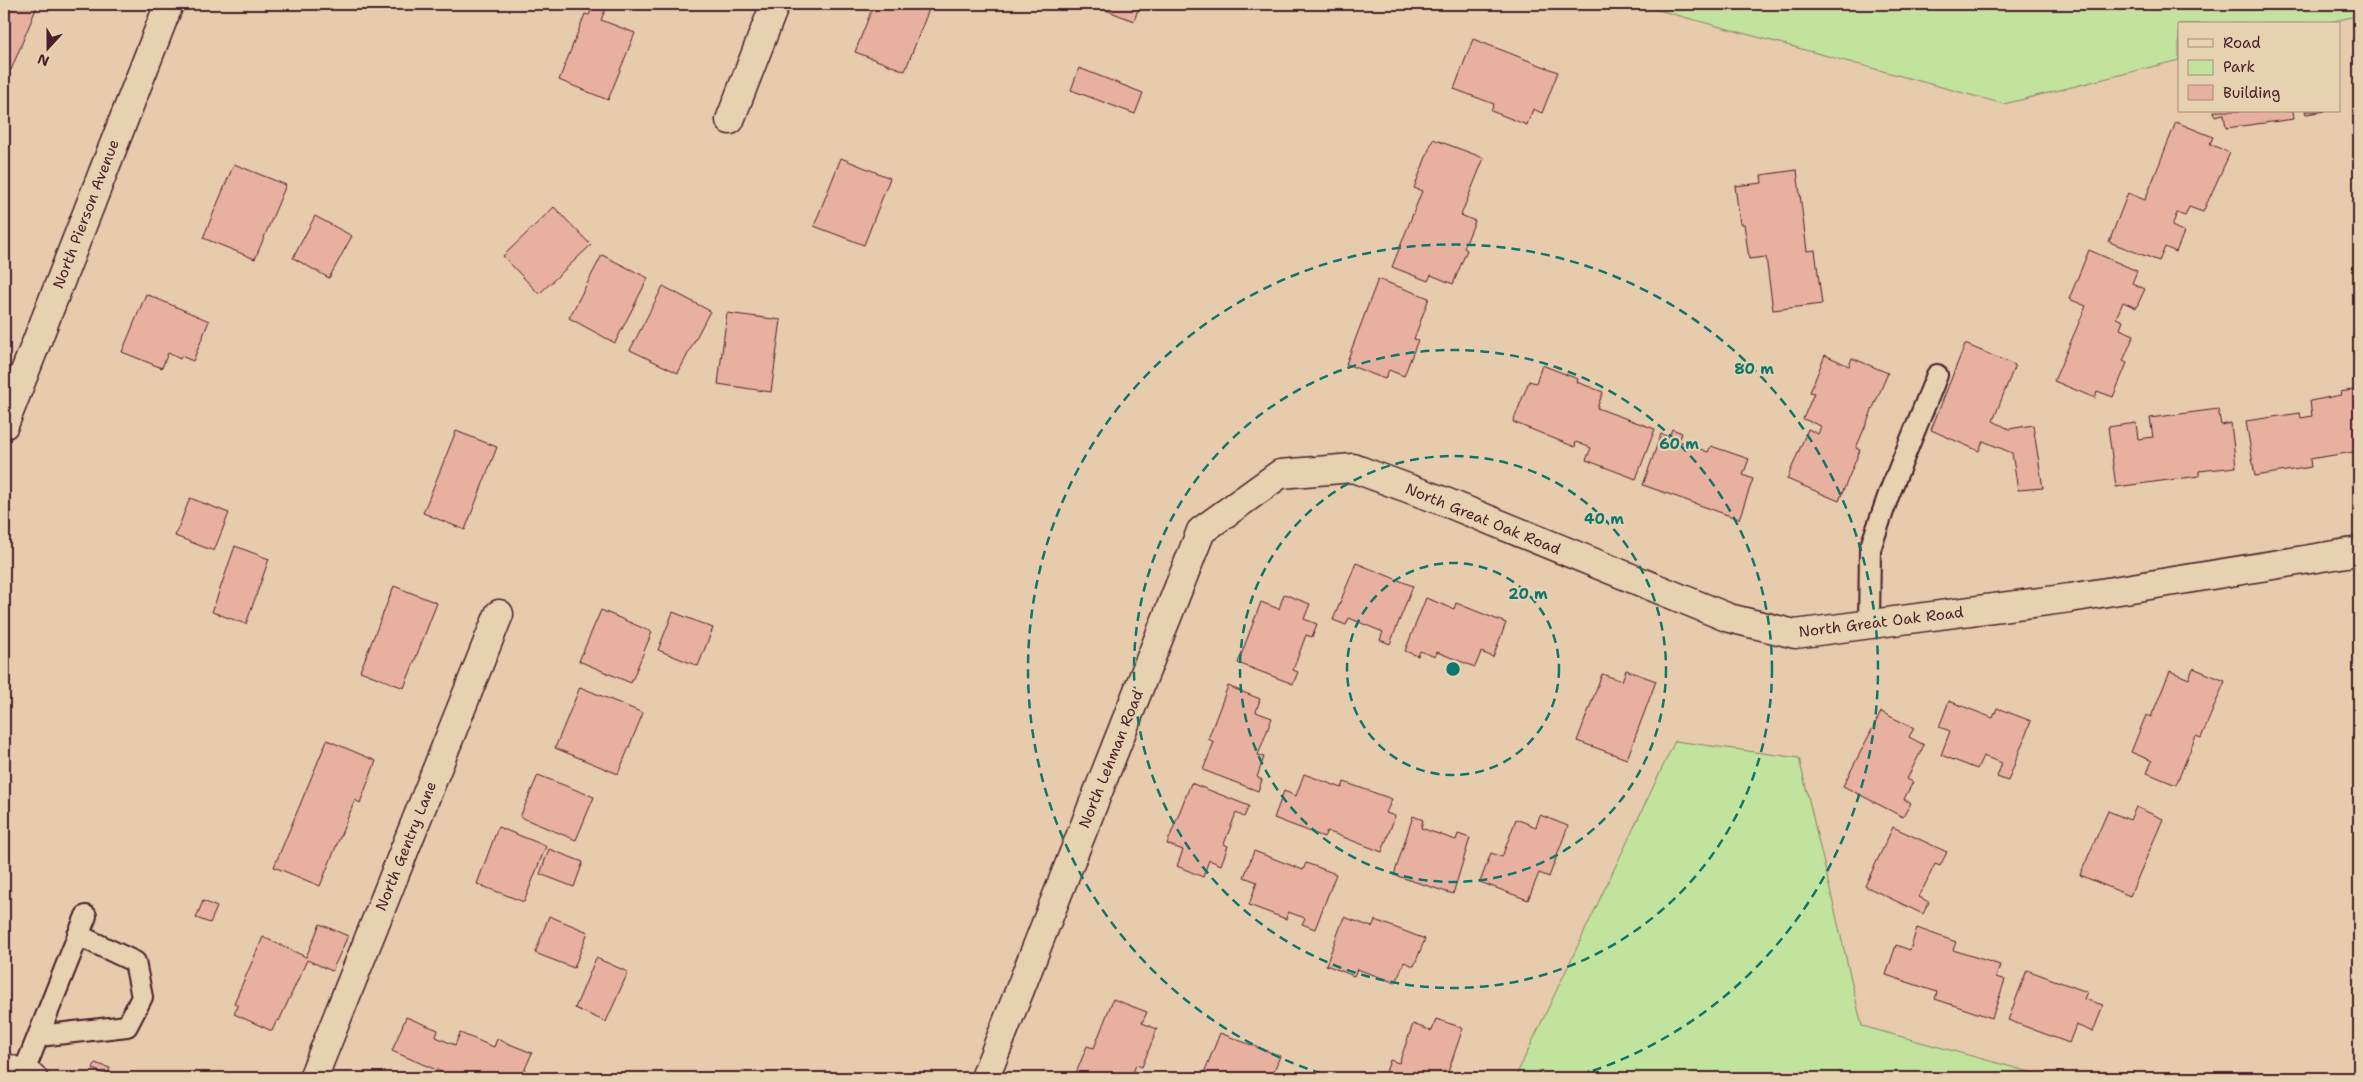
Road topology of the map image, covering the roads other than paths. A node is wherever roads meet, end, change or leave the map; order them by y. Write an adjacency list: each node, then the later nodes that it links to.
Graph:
1 (169, 4): 5 (street, North Pierson Avenue)
2 (775, 4): 3 (street)
3 (730, 120)
4 (1938, 375): 9 (lane)
5 (4, 425)
6 (1280, 474): 9 (street, North Great Oak Road); 15 (street, North Lehman Road)
7 (2359, 552): 9 (street, North Great Oak Road)
8 (499, 614): 14 (street, North Gentry Lane)
9 (1869, 625)
10 (86, 916): 11 (lane)
11 (78, 935): 12 (lane); 12 (lane)
12 (39, 1036): 13 (lane)
13 (20, 1073)
14 (313, 1078)
15 (985, 1078)

